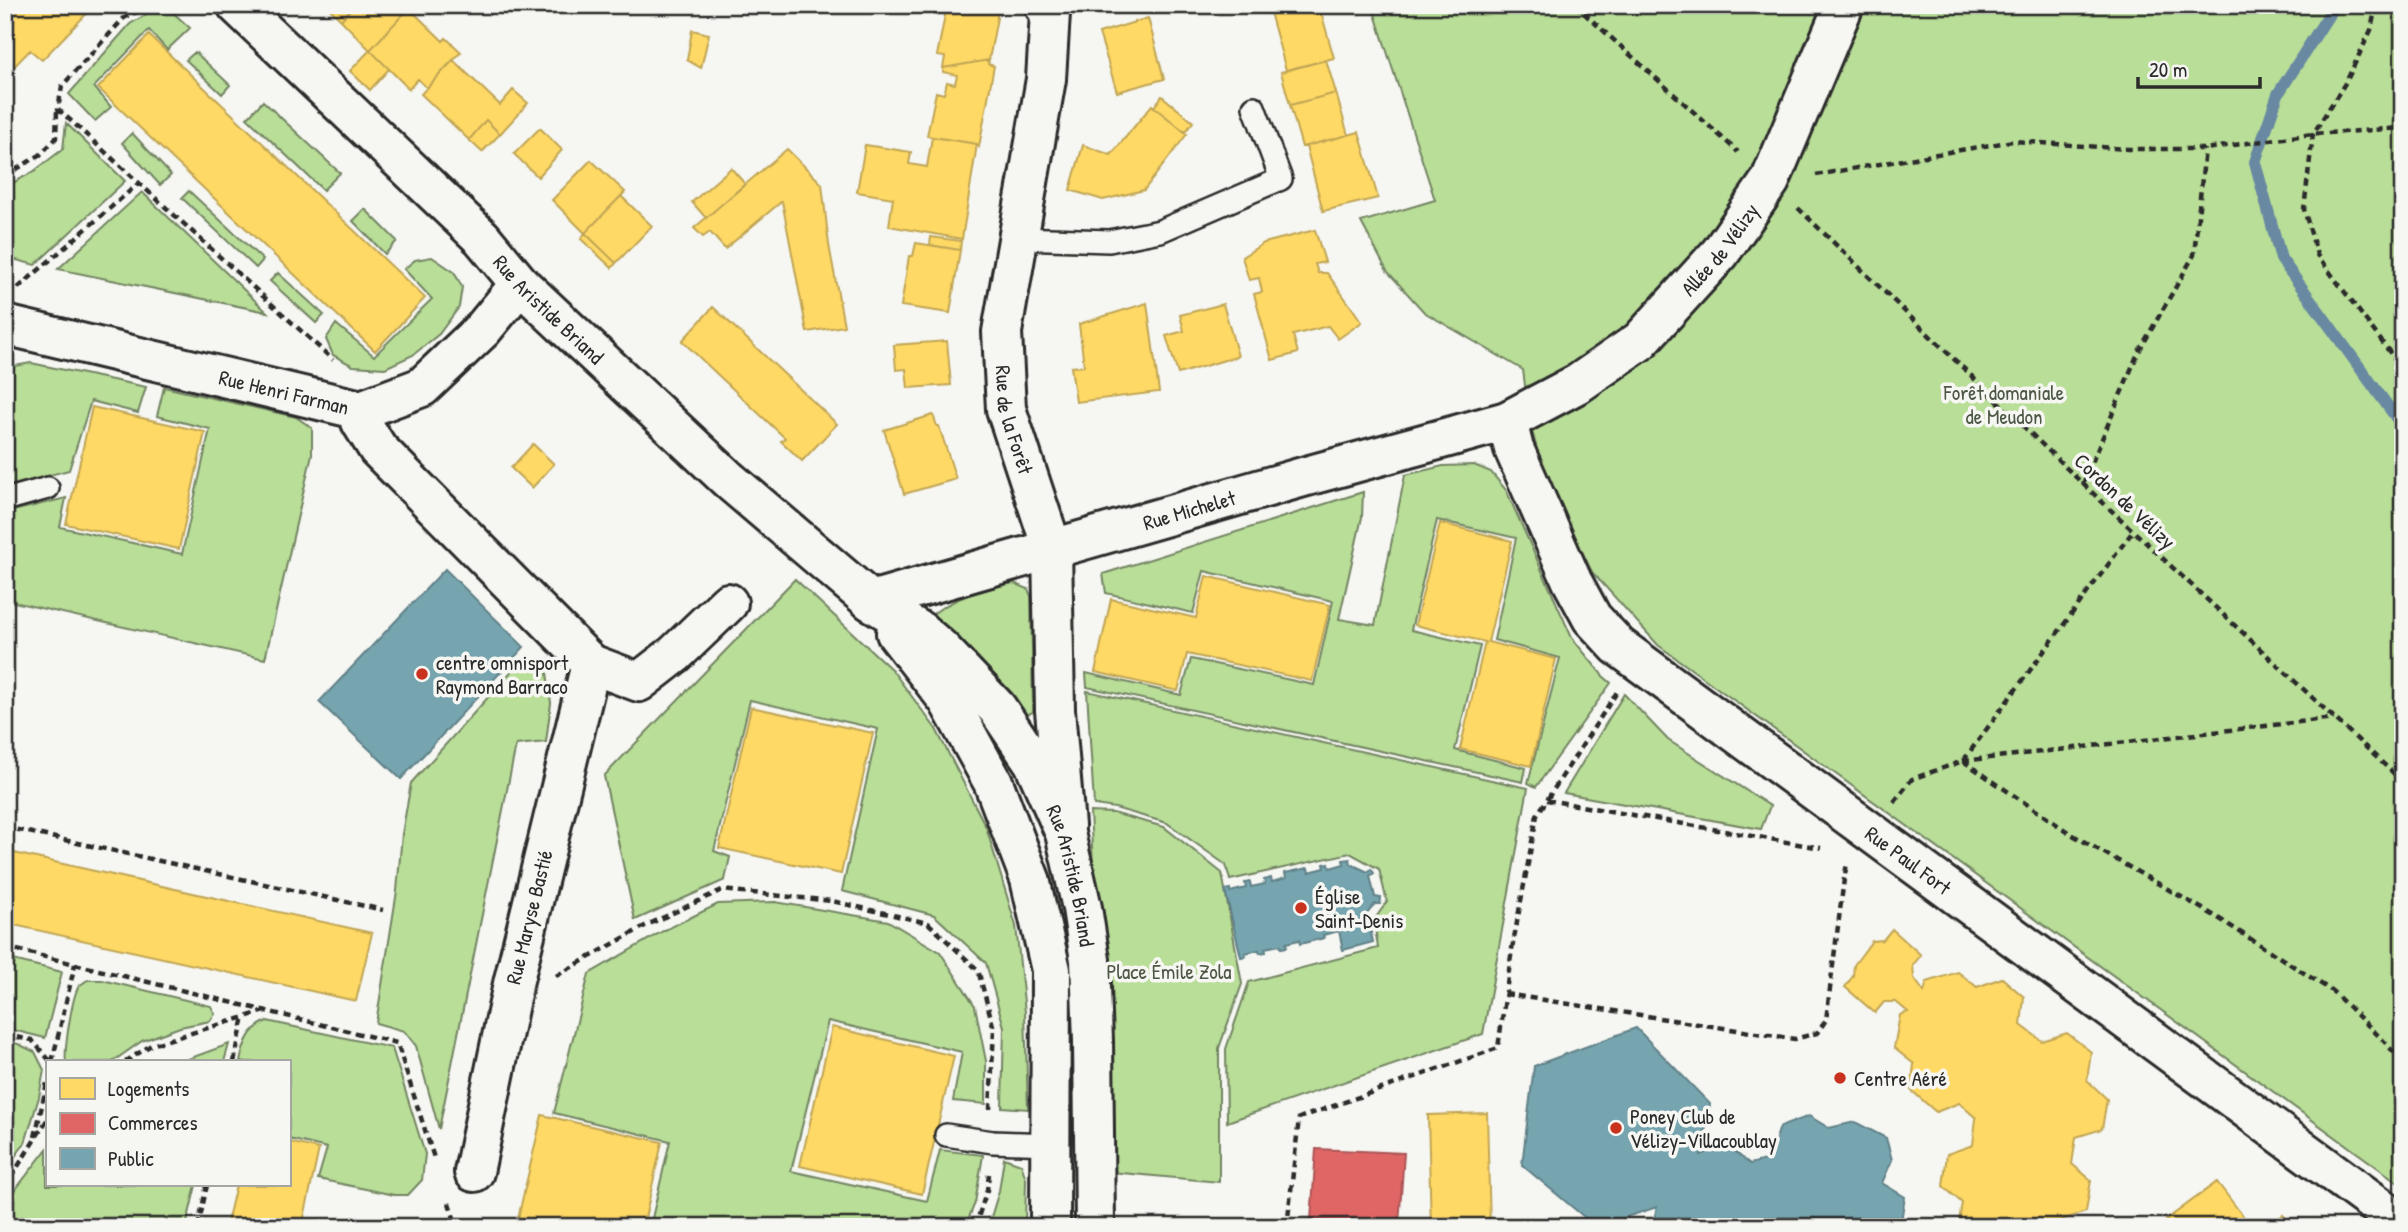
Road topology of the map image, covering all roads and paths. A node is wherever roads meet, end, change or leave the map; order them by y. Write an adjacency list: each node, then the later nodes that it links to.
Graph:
1 (150, 5): 8 (path)
2 (237, 5): 16 (street, Rue Aristide Briand)
3 (1044, 5): 15 (street, Rue de la Forêt)
4 (1574, 5): 13 (path, Cordon de Vélizy)
5 (1844, 5): 13 (street, Allée de Vélizy)
6 (2376, 5): 10 (path)
7 (1254, 107): 15 (lane)
8 (58, 109): 12 (path); 14 (path)
9 (2403, 128): 10 (path)
10 (2313, 134): 11 (path); 18 (path)
11 (2205, 149): 13 (path); 21 (path)
12 (5, 176)
13 (1770, 181): 20 (street, Allée de Vélizy); 21 (path, Cordon de Vélizy)
14 (139, 183): 17 (path); 19 (path)
15 (1019, 238): 25 (street, Rue de la Forêt)
16 (520, 284): 19 (street, Rue Henri Farman); 26 (street, Rue Aristide Briand)
17 (10, 307): 19 (street, Rue Henri Farman)
18 (2403, 370)
19 (371, 406): 29 (street)
20 (1507, 421): 25 (street, Rue Michelet); 28 (street, Rue Paul Fort)
21 (2083, 484): 24 (path, Cordon de Vélizy)
22 (48, 488): 23 (lane)
23 (5, 500)
24 (2133, 530): 30 (path, Cordon de Vélizy); 31 (path)
25 (1052, 548): 26 (street, Rue Michelet); 36 (street, Rue de la Forêt)
26 (871, 601): 36 (street, Rue Aristide Briand); 57 (street, Rue Aristide Briand)
27 (728, 603): 29 (street)
28 (1637, 661): 33 (path); 63 (street, Rue Paul Fort)
29 (591, 664): 43 (street, Rue Maryse Bastié)
30 (2334, 718): 31 (path); 32 (path, Cordon de Vélizy)
31 (1963, 761): 34 (path); 51 (path)
32 (2403, 782)
33 (1546, 800): 37 (path); 42 (path)
34 (1892, 806)
35 (5, 827): 39 (path)
36 (1065, 833): 68 (street, Rue Aristide Briand)
37 (1832, 850)
38 (1850, 855): 42 (path)
39 (383, 910)
40 (5, 947): 41 (path)
41 (75, 964): 44 (path); 48 (path)
42 (1505, 994): 69 (path)
43 (509, 1002): 56 (path); 59 (street, Rue Maryse Bastié)
44 (265, 1011): 45 (path); 58 (path)
45 (244, 1017): 49 (path); 50 (path)
46 (5, 1035): 47 (path)
47 (49, 1060)
48 (51, 1060)
49 (128, 1060)
50 (234, 1060)
51 (2403, 1062)
52 (46, 1087): 55 (path)
53 (46, 1122): 55 (path)
54 (946, 1135): 56 (lane)
55 (34, 1141): 61 (path)
56 (993, 1142): 57 (lane); 66 (path)
57 (1051, 1144): 67 (street, Rue Aristide Briand)
58 (436, 1161)
59 (474, 1172)
60 (207, 1186): 64 (path)
61 (5, 1187)
62 (449, 1200): 65 (path)
63 (2403, 1223)
64 (198, 1227)
65 (457, 1227)
66 (975, 1227)
67 (1050, 1227)
68 (1095, 1227)
69 (1287, 1227)

